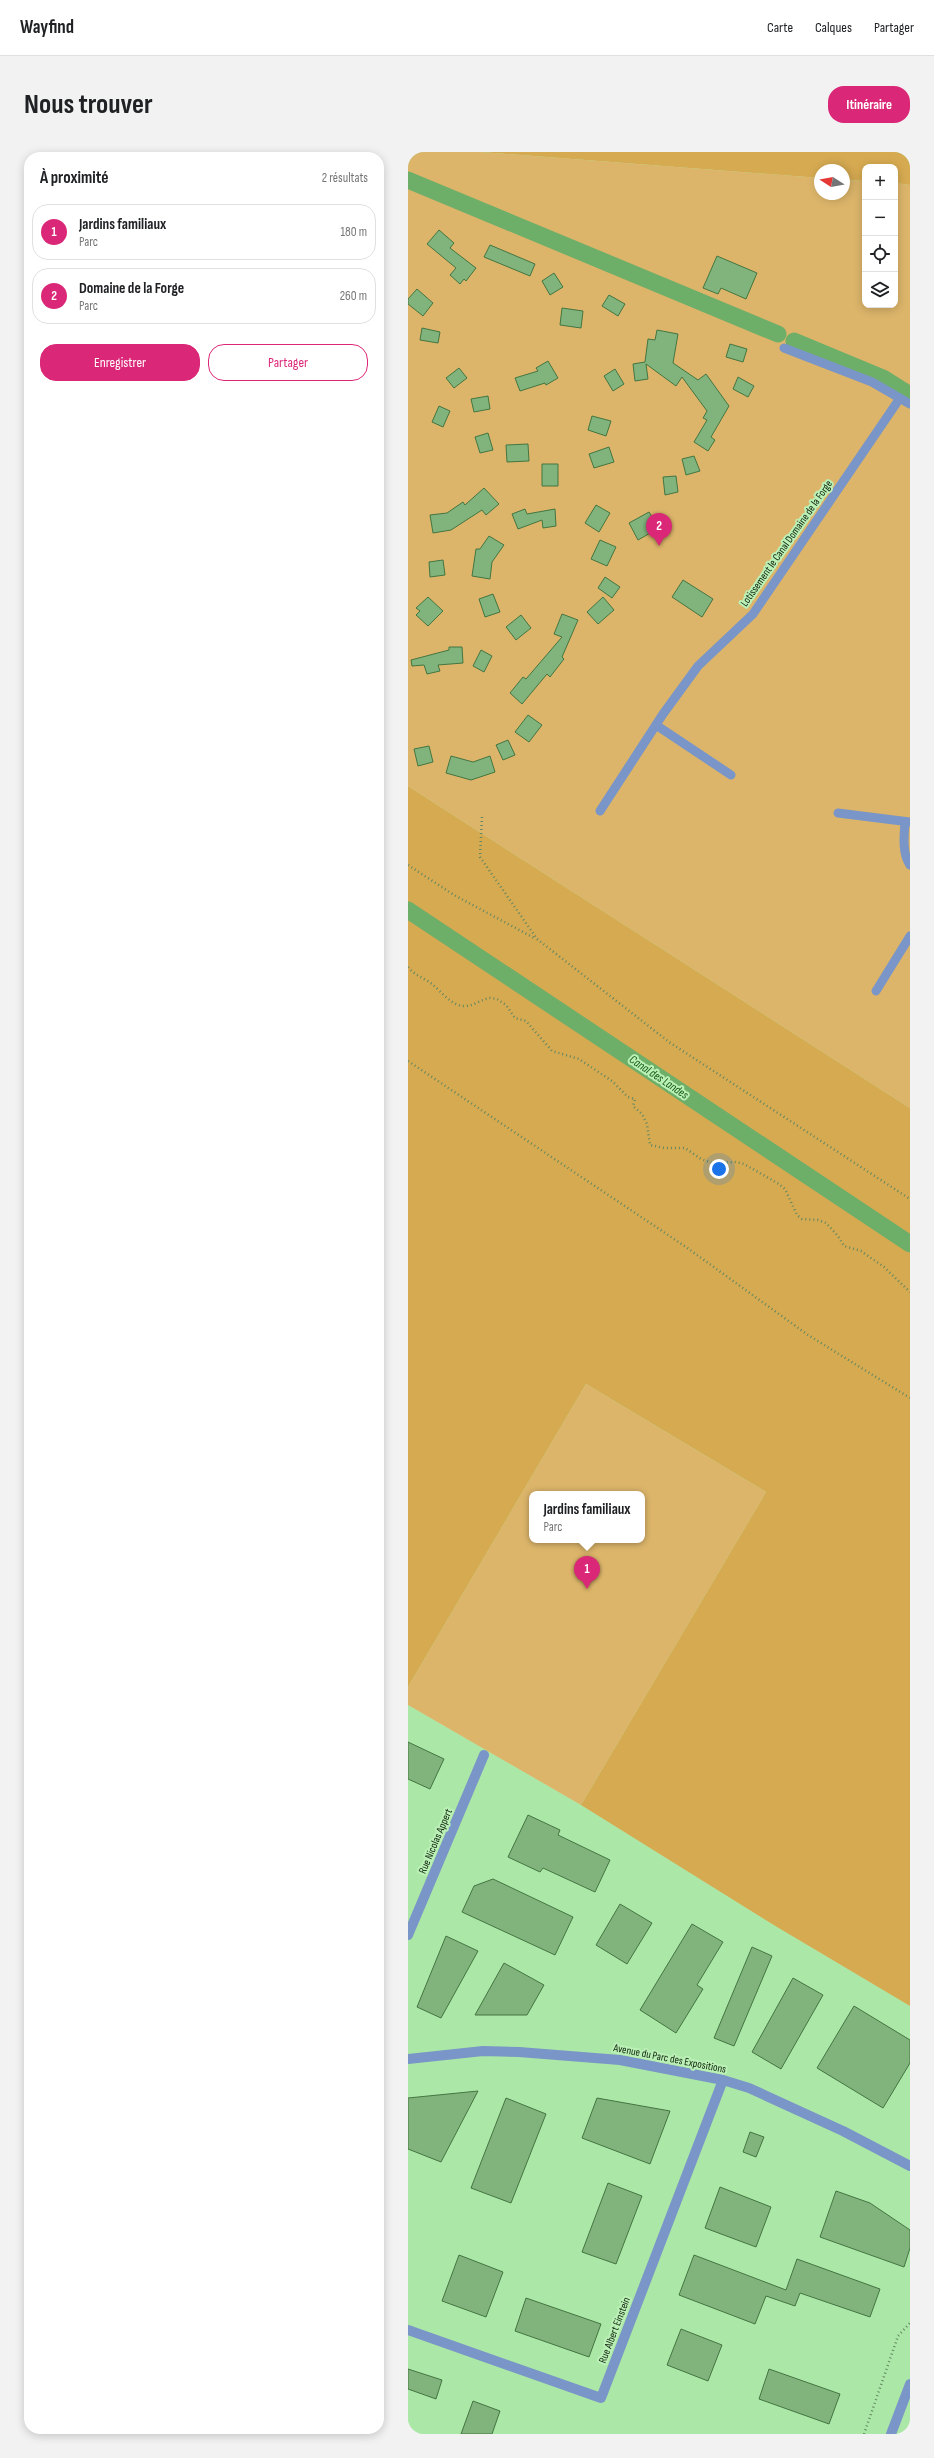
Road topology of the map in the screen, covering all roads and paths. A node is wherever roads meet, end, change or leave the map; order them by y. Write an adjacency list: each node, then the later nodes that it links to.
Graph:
1 (784, 348): 2 (lane)
2 (900, 398): 3 (lane); 4 (lane, Lotissement le Canal Domaine de la Forge)
3 (910, 404)
4 (656, 725): 5 (lane); 6 (lane, Lotissement le Canal Domaine de la Forge)
5 (732, 775)
6 (600, 811)
7 (838, 813): 9 (lane)
8 (482, 817): 13 (path)
9 (907, 822): 11 (lane)
10 (408, 865): 13 (path)
11 (910, 865)
12 (910, 936): 15 (lane)
13 (536, 939): 17 (path)
14 (408, 967): 18 (path)
15 (876, 991)
16 (408, 1060): 19 (path)
17 (910, 1199)
18 (910, 1292)
19 (910, 1398)
20 (484, 1755): 21 (street, Rue Nicolas Appert)
21 (408, 1935)
22 (408, 2059): 23 (street, Avenue du Parc des Expositions)
23 (724, 2080): 24 (street, Avenue du Parc des Expositions); 26 (street, Rue Albert Einstein)
24 (910, 2166)
25 (910, 2323): 28 (path)
26 (408, 2330)
27 (910, 2384): 29 (street)
28 (864, 2434)
29 (891, 2434)

